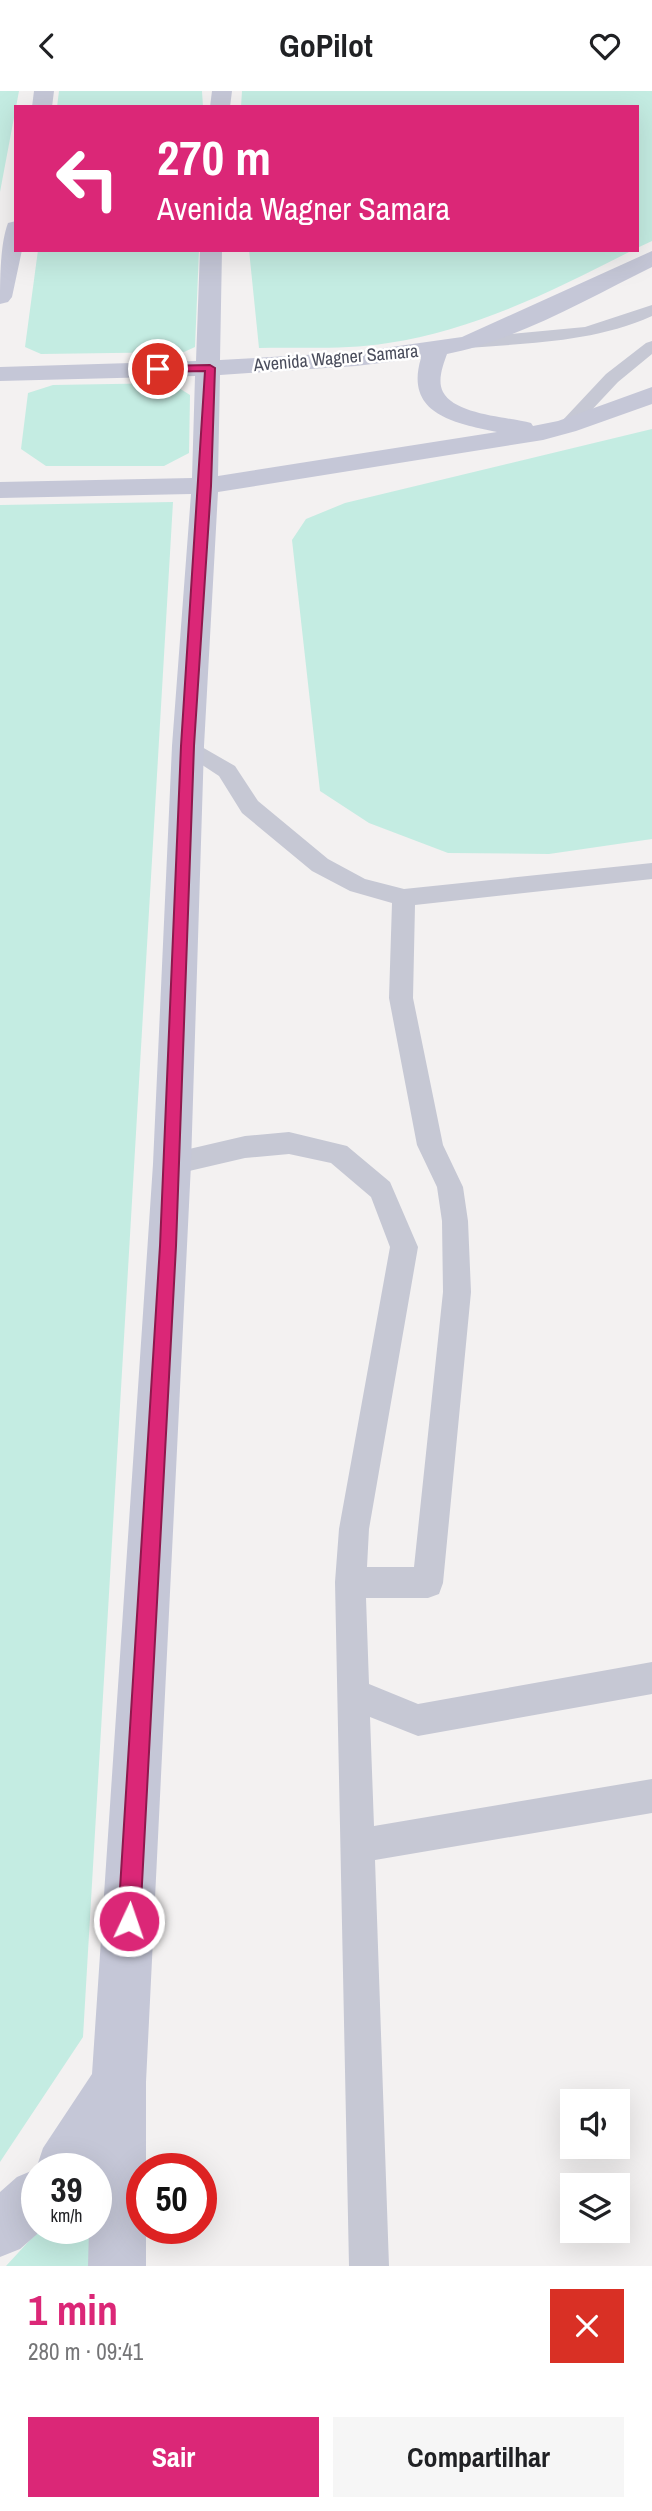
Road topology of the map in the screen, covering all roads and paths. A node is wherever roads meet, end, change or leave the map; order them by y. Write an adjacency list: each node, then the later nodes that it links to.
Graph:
1 (14, 237): 4 (main road)
2 (211, 252): 9 (main road)
3 (652, 258): 6 (main road, Avenida Wagner Samara)
4 (0, 297)
5 (652, 310): 6 (lane)
6 (468, 343): 8 (main road, Avenida Wagner Samara)
7 (652, 346): 12 (lane)
8 (436, 349): 9 (main road, Avenida Wagner Samara); 12 (main road)
9 (210, 368): 10 (main road, Avenida Wagner Samara); 13 (main road)
10 (0, 374)
11 (652, 395): 12 (main road)
12 (555, 429): 13 (main road)
13 (205, 486): 14 (main road); 15 (main road)
14 (0, 491)
15 (188, 746): 17 (lane); 18 (main road)
16 (652, 871): 17 (lane)
17 (404, 898): 19 (lane)
18 (172, 1164): 19 (lane); 24 (main road)
19 (350, 1583): 21 (lane)
20 (652, 1678): 21 (lane)
21 (353, 1694): 23 (lane)
22 (652, 1796): 23 (lane)
23 (358, 1846): 29 (lane)
24 (119, 2082): 25 (main road); 28 (main road)
25 (73, 2153)
26 (21, 2210): 27 (main road)
27 (0, 2229)
28 (117, 2266)
29 (369, 2266)

